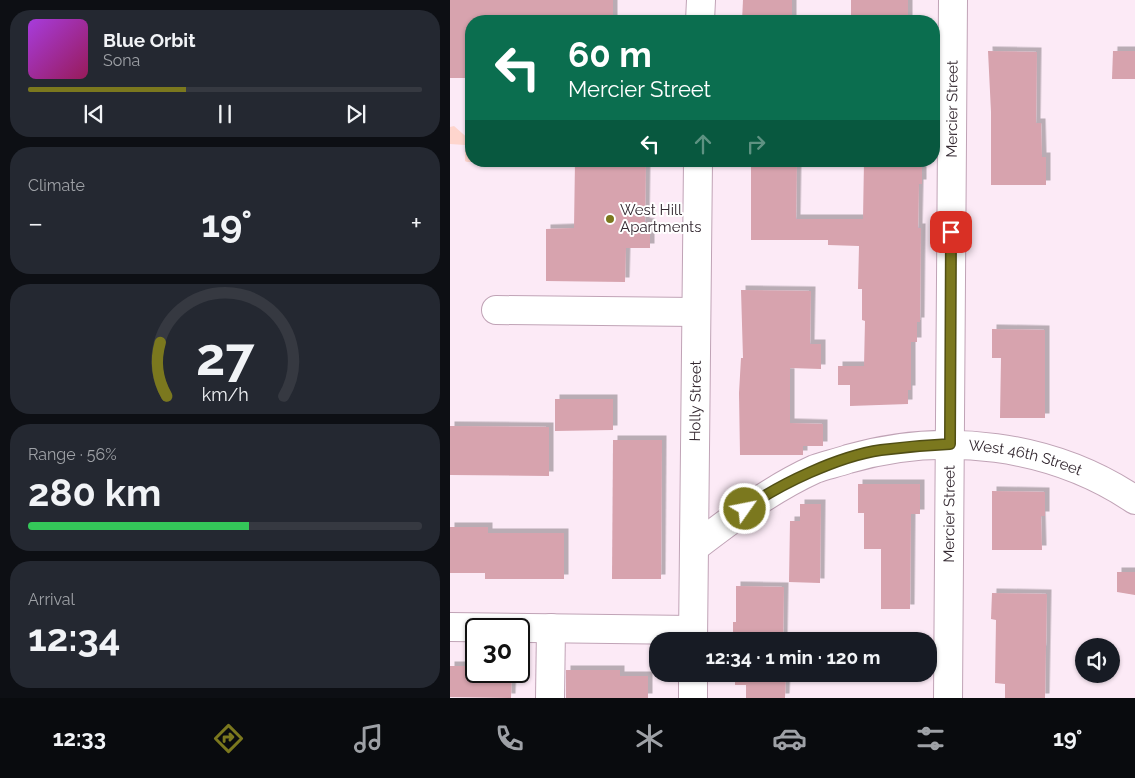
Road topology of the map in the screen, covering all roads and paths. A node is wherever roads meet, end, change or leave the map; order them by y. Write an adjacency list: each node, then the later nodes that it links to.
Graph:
1 (701, 0): 3 (street)
2 (952, 0): 7 (street, Mercier Street)
3 (700, 15)
4 (698, 167): 6 (street, Holly Street)
5 (496, 310): 6 (street)
6 (695, 312): 9 (street, Holly Street)
7 (950, 444): 8 (street, West 46th Street); 9 (street, West 46th Street); 17 (street, Mercier Street)
8 (1135, 500)
9 (695, 547): 12 (street, Holly Street)
10 (450, 627): 11 (street)
11 (551, 628): 13 (street); 15 (street)
12 (693, 632)
13 (649, 634)
14 (693, 682): 16 (street)
15 (550, 698)
16 (693, 698)
17 (948, 698)

